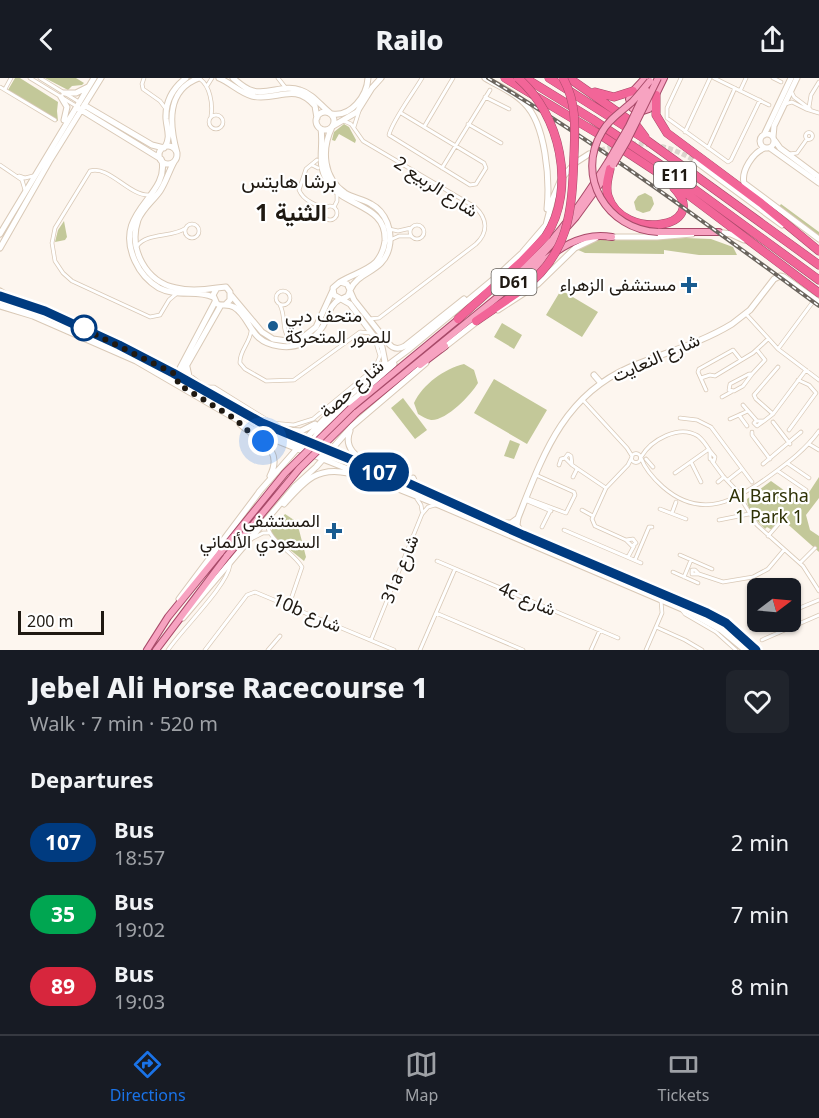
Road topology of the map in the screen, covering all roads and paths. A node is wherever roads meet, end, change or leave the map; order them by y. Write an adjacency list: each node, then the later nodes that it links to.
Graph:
1 (11, 78): 46 (street)
2 (30, 78): 50 (street)
3 (40, 78): 50 (street)
4 (94, 78): 41 (main road)
5 (101, 78): 41 (main road)
6 (144, 78): 56 (street)
7 (186, 78): 52 (main road)
8 (199, 78): 37 (street); 92 (main road)
9 (212, 78): 37 (street)
10 (219, 78): 72 (main road)
11 (233, 78): 44 (main road)
12 (368, 78): 68 (main road)
13 (374, 78): 42 (main road)
14 (381, 78): 42 (main road)
15 (422, 78): 66 (street)
16 (453, 78): 78 (street)
17 (505, 78): 96 (highway)
18 (518, 78): 168 (highway, bridge)
19 (525, 78): 142 (highway, E11)
20 (549, 78): 84 (highway, E11)
21 (563, 78): 170 (highway, bridge)
22 (569, 78): 36 (highway)
23 (658, 78): 104 (main road, شارع حصة / D61, bridge)
24 (664, 78): 51 (main road)
25 (681, 78): 82 (street)
26 (712, 78): 43 (street); 82 (street)
27 (746, 78): 49 (street)
28 (773, 78): 34 (street)
29 (791, 78): 83 (main road)
30 (797, 78): 45 (main road)
31 (278, 79): 39 (street); 44 (street)
32 (486, 79): 40 (main road); 47 (street)
33 (649, 79): 48 (main road); 104 (main road, شارع حصة / D61, bridge); 125 (main road, bridge)
34 (781, 82)
35 (819, 82): 54 (street)
36 (578, 84): 48 (highway); 84 (highway)
37 (207, 86): 61 (street)
38 (0, 87): 46 (street)
39 (285, 87): 44 (main road); 68 (main road)
40 (501, 87): 47 (street); 132 (main road)
41 (92, 88): 50 (main road); 60 (main road); 69 (main road)
42 (372, 88): 64 (main road)
43 (735, 88): 49 (street); 90 (street)
44 (275, 89)
45 (792, 89): 57 (street); 59 (main road)
46 (5, 90): 73 (street)
47 (489, 90): 53 (street)
48 (633, 91): 51 (main road)
49 (740, 91): 55 (street)
50 (63, 95): 60 (street); 77 (main road)
51 (656, 95): 138 (highway)
52 (169, 98): 56 (street); 63 (main road)
53 (485, 98): 65 (street); 75 (street)
54 (809, 98): 57 (street); 62 (street)
55 (760, 100): 58 (street); 90 (street)
56 (160, 101): 63 (street)
57 (803, 103): 62 (street)
58 (769, 105)
59 (784, 105): 62 (street); 85 (main road)
60 (80, 106): 69 (main road); 76 (main road); 77 (main road)
61 (212, 108): 70 (street); 71 (street)
62 (810, 108): 67 (street)
63 (166, 109): 89 (main road)
64 (359, 109): 74 (main road); 81 (street)
65 (509, 109)
66 (401, 113): 78 (street); 106 (street)
67 (819, 113)
68 (331, 114): 72 (main road); 79 (main road)
69 (96, 115): 76 (main road); 89 (main road); 97 (main road)
70 (218, 115): 71 (street); 71 (street)
71 (211, 117)
72 (317, 118): 80 (main road)
73 (55, 120)
74 (342, 121): 79 (main road); 81 (street, شارع الربيع 2)
75 (468, 124): 87 (street); 88 (street)
76 (71, 125): 136 (main road)
77 (64, 126): 108 (main road)
78 (424, 126): 88 (street)
79 (332, 127): 80 (main road); 123 (main road)
80 (321, 129): 114 (main road)
81 (354, 129): 166 (street, شارع الربيع 2)
82 (685, 132): 90 (street)
83 (764, 135): 85 (main road); 91 (main road)
84 (645, 139): 140 (highway, E11)
85 (774, 139): 91 (main road); 95 (main road)
86 (807, 139): 93 (street)
87 (501, 143)
88 (455, 146): 106 (street); 106 (street)
89 (164, 147): 92 (main road); 97 (main road)
90 (708, 148)
91 (767, 148): 110 (main road); 133 (main road)
92 (177, 153): 100 (main road)
93 (797, 153): 95 (street); 101 (street)
94 (589, 154): 132 (main road)
95 (789, 154): 101 (main road)
96 (635, 158): 104 (highway); 139 (highway)
97 (161, 160): 100 (main road); 113 (main road)
98 (317, 160): 103 (street)
99 (695, 161): 138 (main road)
100 (174, 162): 126 (main road)
101 (798, 162): 109 (main road)
102 (0, 165): 107 (street)
103 (312, 165): 105 (street); 116 (street)
104 (610, 165): 150 (main road, شارع حصة / D61); 168 (main road, شارع حصة / D61)
105 (318, 168)
106 (442, 168)
107 (18, 176): 108 (street); 111 (street)
108 (33, 176): 111 (main road)
109 (819, 177)
110 (819, 183)
111 (25, 190): 128 (main road)
112 (140, 194): 113 (street); 118 (street); 157 (street)
113 (150, 194): 118 (main road)
114 (337, 194): 115 (main road); 117 (street)
115 (345, 199): 117 (street); 143 (main road)
116 (312, 203): 119 (street); 121 (street)
117 (337, 203): 120 (street)
118 (142, 204): 148 (main road)
119 (327, 207): 120 (street); 121 (street)
120 (333, 207): 121 (street)
121 (323, 213)
122 (186, 228): 127 (street); 129 (street); 129 (street)
123 (389, 228): 124 (street); 135 (main road)
124 (411, 228): 130 (street); 130 (street)
125 (719, 232): 131 (main road); 139 (main road)
126 (135, 233): 134 (street); 137 (main road)
127 (178, 233): 129 (street); 134 (street)
128 (0, 234)
129 (187, 236)
130 (412, 237): 135 (street)
131 (612, 237): 150 (main road); 170 (main road)
132 (536, 238): 141 (main road)
133 (819, 239)
134 (144, 240): 137 (street)
135 (390, 240): 149 (main road)
136 (0, 248)
137 (136, 248): 144 (main road)
138 (816, 248)
139 (761, 250): 155 (highway)
140 (819, 265)
141 (495, 278): 181 (main road); 184 (main road)
142 (819, 280)
143 (340, 282): 146 (main road); 149 (main road)
144 (217, 288): 153 (main road); 158 (main road)
145 (801, 289): 151 (main road); 155 (main road); 165 (main road, شارع النعايت)
146 (333, 290): 156 (main road); 180 (main road)
147 (0, 291): 159 (main road)
148 (166, 291): 152 (main road); 157 (street)
149 (350, 291): 156 (main road); 167 (main road)
150 (505, 291): 196 (main road, شارع حصة / D61)
151 (791, 291)
152 (177, 294): 157 (street); 158 (main road)
153 (231, 295): 161 (main road); 179 (main road)
154 (0, 298): 159 (main road)
155 (818, 298): 183 (street)
156 (341, 299): 169 (main road); 176 (main road)
157 (169, 300)
158 (214, 300): 161 (main road); 171 (main road)
159 (15, 301): 190 (main road)
160 (287, 304): 162 (street); 162 (street); 164 (street)
161 (223, 305): 171 (main road); 172 (main road)
162 (280, 305): 164 (street)
163 (0, 306): 187 (main road)
164 (284, 313): 173 (street)
165 (746, 314): 178 (street); 200 (main road, شارع النعايت)
166 (379, 318): 167 (street); 175 (street)
167 (369, 319): 175 (main road)
168 (458, 319): 208 (main road, شارع حصة / D61)
169 (362, 320): 174 (street); 175 (main road)
170 (476, 321): 182 (main road)
171 (208, 322): 188 (main road)
172 (250, 329): 176 (main road); 177 (street)
173 (285, 331): 179 (street); 180 (street)
174 (360, 332): 175 (street); 177 (street)
175 (374, 333): 181 (main road); 181 (main road); 201 (street)
176 (259, 338): 177 (street)
177 (249, 339)
178 (768, 339): 183 (street); 185 (street)
179 (277, 340): 180 (main road)
180 (292, 340)
181 (385, 345): 199 (main road)
182 (445, 346): 196 (main road); 219 (main road)
183 (778, 349): 191 (street)
184 (408, 350): 199 (main road); 229 (main road)
185 (757, 350): 186 (street); 192 (street)
186 (741, 360): 194 (street); 194 (street)
187 (136, 362): 195 (main road); 195 (main road)
188 (186, 363): 190 (main road); 195 (main road); 201 (main road)
189 (778, 367): 211 (street)
190 (163, 368): 195 (main road)
191 (806, 370): 197 (street); 198 (street)
192 (752, 374): 203 (street); 203 (street)
193 (594, 375): 200 (main road)
194 (700, 378): 202 (street)
195 (176, 379): 206 (main road); 215 (main road)
196 (397, 380): 208 (main road, شارع حصة / D61)
197 (798, 380): 211 (street); 223 (street)
198 (819, 380)
199 (365, 382): 210 (main road)
200 (601, 383): 205 (main road, شارع النعايت)
201 (205, 387): 206 (main road)
202 (706, 390)
203 (732, 392): 204 (street)
204 (722, 397)
205 (582, 399): 234 (street); 252 (main road, شارع النعايت)
206 (220, 400): 222 (main road)
207 (743, 405): 209 (street)
208 (353, 411): 296 (main road, شارع حصة / D61, bridge)
209 (748, 411): 212 (street); 216 (street)
210 (331, 412): 222 (main road); 228 (main road)
211 (773, 414): 217 (street)
212 (739, 415): 214 (street); 220 (street)
213 (680, 418): 246 (street)
214 (730, 419)
215 (237, 420): 228 (main road); 265 (main road)
216 (757, 421): 217 (street); 221 (street)
217 (764, 422): 221 (street)
218 (773, 422): 226 (street)
219 (352, 426): 233 (main road); 247 (main road)
220 (747, 426)
221 (759, 426): 237 (street)
222 (275, 428): 228 (main road)
223 (789, 430)
224 (819, 431): 227 (street)
225 (801, 432): 226 (street)
226 (790, 444): 237 (street)
227 (809, 444): 232 (street); 240 (street)
228 (304, 446): 229 (main road); 229 (main road); 233 (main road); 261 (main road); 265 (main road)
229 (317, 449): 233 (main road)
230 (645, 450): 231 (street); 234 (street); 235 (street)
231 (710, 450): 239 (street); 256 (street)
232 (819, 450)
233 (326, 455): 247 (main road); 251 (main road); 253 (main road); 261 (main road)
234 (634, 455): 235 (street); 238 (street); 243 (street)
235 (641, 457): 238 (street); 244 (street)
236 (646, 459): 248 (street)
237 (770, 459): 241 (street)
238 (636, 462): 243 (street); 244 (street)
239 (691, 462): 250 (street); 260 (street)
240 (787, 463): 249 (street); 257 (street)
241 (762, 464)
242 (559, 465): 245 (street)
243 (628, 465): 263 (street)
244 (644, 466): 248 (street)
245 (577, 469): 254 (street); 263 (street)
246 (742, 469): 256 (street); 259 (street)
247 (375, 470): 253 (main road)
248 (648, 471): 270 (street)
249 (777, 471): 264 (street); 268 (street)
250 (675, 473)
251 (361, 476): 267 (main road); 282 (main road)
252 (536, 476): 269 (main road, شارع النعايت); 269 (street)
253 (394, 477): 262 (main road)
254 (573, 477)
255 (413, 478): 262 (main road)
256 (726, 478): 258 (street); 266 (street)
257 (809, 478)
258 (718, 482)
259 (752, 482)
260 (701, 483)
261 (294, 487): 289 (main road)
262 (417, 488): 283 (main road)
263 (606, 488): 277 (street)
264 (806, 490)
265 (259, 492): 323 (main road)
266 (738, 492)
267 (414, 495): 271 (main road); 275 (street, 31a شارع)
268 (740, 497): 270 (street); 276 (street)
269 (526, 499): 278 (main road, شارع النعايت); 284 (street)
270 (677, 500): 274 (street)
271 (439, 505): 275 (street, 31a شارع); 308 (main road)
272 (660, 509): 274 (street)
273 (582, 510): 277 (street)
274 (672, 513): 279 (street)
275 (422, 514): 329 (street, 31a شارع)
276 (749, 514): 280 (street); 290 (street)
277 (593, 516): 291 (street)
278 (518, 518): 283 (main road); 288 (main road)
279 (686, 519)
280 (719, 520)
281 (781, 521): 290 (street)
282 (267, 522): 287 (street); 289 (main road)
283 (498, 523): 288 (main road)
284 (542, 527)
285 (652, 527): 298 (street)
286 (564, 530): 297 (street)
287 (269, 533): 289 (street); 316 (street)
288 (523, 535): 310 (main road)
289 (253, 536): 296 (main road)
290 (768, 536): 294 (street)
291 (626, 540): 292 (street); 292 (street)
292 (632, 546): 297 (street)
293 (815, 548): 303 (street)
294 (784, 550): 303 (street); 307 (street)
295 (680, 555): 299 (street)
296 (226, 557): 323 (main road, شارع حصة / D61); 333 (main road, شارع حصة / D61); 334 (street)
297 (627, 557): 298 (street)
298 (635, 560): 301 (street)
299 (691, 560): 302 (street); 309 (street)
300 (437, 561): 304 (street, 4c شارع)
301 (641, 563)
302 (698, 563): 305 (street); 307 (street)
303 (800, 563): 313 (street)
304 (454, 569): 320 (street); 325 (street, 4c شارع)
305 (712, 569)
306 (673, 572): 309 (street)
307 (694, 572): 311 (street)
308 (608, 577): 310 (main road); 314 (main road)
309 (684, 577): 311 (street)
310 (630, 580): 346 (main road)
311 (691, 580): 312 (street)
312 (698, 583)
313 (819, 591)
314 (661, 599): 317 (main road); 321 (street)
315 (819, 600): 318 (street)
316 (287, 605): 329 (street, 10b شارع); 335 (street, 10b شارع)
317 (675, 605): 319 (main road); 321 (street)
318 (801, 607)
319 (682, 609): 344 (street); 345 (main road)
320 (436, 613): 338 (street); 339 (street)
321 (662, 613): 324 (street)
322 (819, 615): 326 (street)
323 (168, 617): 332 (main road, شارع حصة / D61)
324 (656, 627): 331 (street); 341 (street)
325 (600, 630): 328 (street, 4c شارع); 340 (street)
326 (776, 634): 330 (street)
327 (280, 636): 336 (street)
328 (618, 638)
329 (370, 640): 337 (street, 10b شارع)
330 (762, 640)
331 (694, 645): 342 (street); 343 (street)
332 (147, 650)
333 (156, 650)
334 (168, 650)
335 (205, 650)
336 (268, 650)
337 (394, 650)
338 (420, 650)
339 (523, 650)
340 (591, 650)
341 (646, 650)
342 (692, 650)
343 (702, 650)
344 (736, 650)
345 (745, 650)
346 (756, 650)

